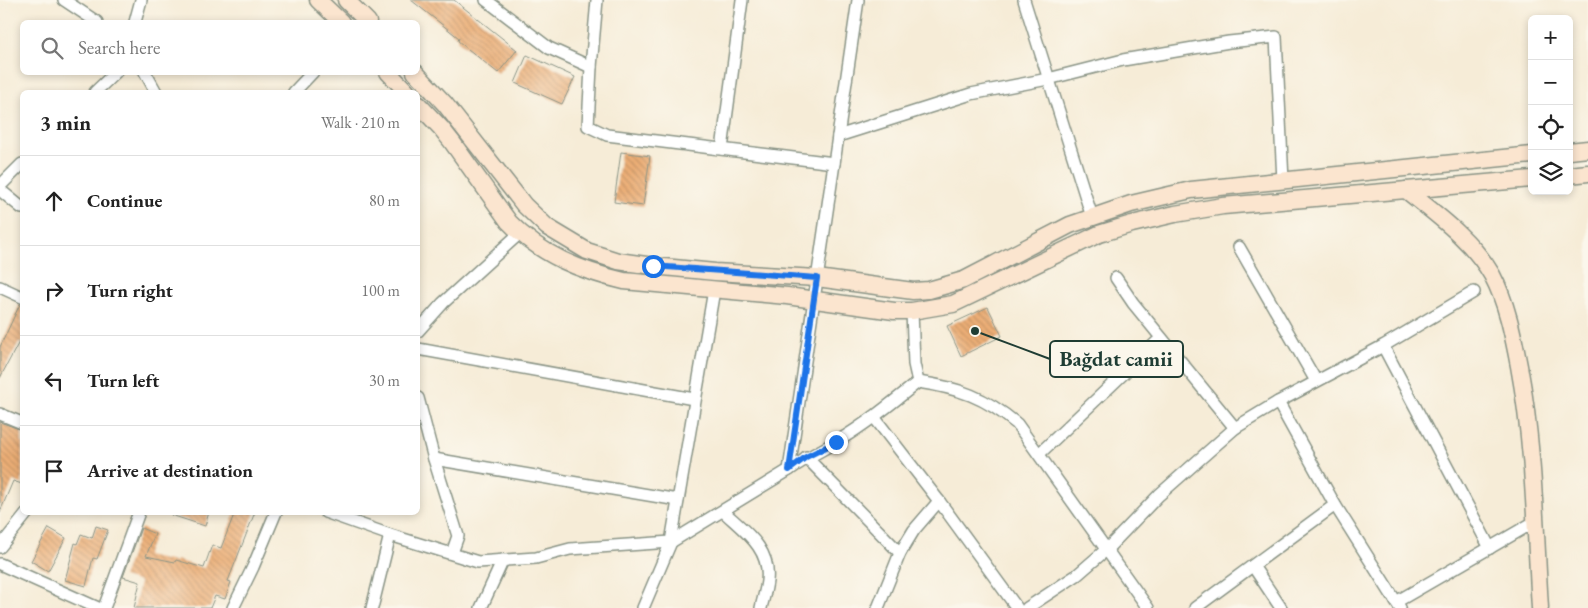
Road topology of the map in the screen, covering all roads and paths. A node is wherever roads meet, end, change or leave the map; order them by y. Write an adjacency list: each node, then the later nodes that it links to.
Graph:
1 (64, 0): 10 (street)
2 (141, 0): 11 (street)
3 (318, 0): 12 (main road)
4 (346, 0): 13 (main road)
5 (486, 0): 14 (street)
6 (597, 0): 14 (street)
7 (742, 0): 27 (street)
8 (858, 0): 26 (street)
9 (1024, 0): 20 (street)
10 (94, 20)
11 (136, 20)
12 (339, 20)
13 (366, 20)
14 (591, 67): 27 (street)
15 (113, 75): 21 (street)
16 (147, 75): 22 (street)
17 (310, 75): 23 (street)
18 (391, 75): 24 (main road)
19 (418, 75): 44 (main road)
20 (1048, 79): 26 (street); 36 (street); 41 (street)
21 (97, 90)
22 (155, 90)
23 (296, 90)
24 (405, 90)
25 (420, 106): 42 (main road)
26 (838, 136): 31 (street)
27 (722, 149): 31 (street)
28 (1588, 149): 29 (main road)
29 (1573, 151)
30 (1528, 155): 36 (main road)
31 (834, 163): 44 (street)
32 (20, 166): 37 (street)
33 (1588, 173): 34 (main road)
34 (1573, 175)
35 (1528, 178): 39 (main road)
36 (1284, 181): 41 (main road)
37 (0, 186)
38 (0, 190): 40 (street)
39 (1406, 190): 51 (main road); 77 (main road)
40 (20, 206)
41 (1092, 217): 44 (main road)
42 (520, 233): 47 (main road); 52 (street)
43 (1239, 248): 56 (street)
44 (817, 278): 50 (street)
45 (1116, 278): 53 (street)
46 (0, 287): 49 (street)
47 (714, 290): 50 (main road); 58 (street)
48 (1474, 292): 54 (street)
49 (20, 296)
50 (814, 300): 51 (main road); 68 (street)
51 (912, 311): 57 (street)
52 (420, 329)
53 (1161, 338): 64 (street); 65 (street)
54 (1383, 346): 56 (street); 82 (street)
55 (420, 349): 58 (street)
56 (1316, 381): 59 (street)
57 (918, 382): 62 (street); 65 (street)
58 (694, 399): 69 (street)
59 (1278, 402): 64 (street); 71 (street)
60 (420, 406): 67 (street)
61 (0, 414): 63 (street)
62 (874, 417): 66 (street); 70 (street)
63 (20, 421)
64 (1235, 428): 81 (street)
65 (1040, 454): 81 (street)
66 (806, 457): 68 (street); 84 (street)
67 (434, 459): 69 (street); 83 (street)
68 (789, 470): 72 (street)
69 (678, 500): 79 (street)
70 (939, 501): 84 (street); 97 (street)
71 (1335, 505): 87 (street); 88 (street)
72 (723, 511): 79 (street); 95 (street)
73 (26, 515): 80 (street)
74 (139, 515): 90 (street)
75 (275, 515): 91 (street)
76 (333, 515): 78 (street)
77 (1536, 521): 82 (street); 102 (main road)
78 (390, 535): 83 (street); 92 (street)
79 (671, 542): 85 (street); 94 (street)
80 (0, 548)
81 (1107, 548): 98 (street); 99 (street)
82 (1490, 548): 88 (street)
83 (452, 553): 85 (street)
84 (900, 553): 96 (street)
85 (503, 560): 93 (street)
86 (0, 564): 89 (street)
87 (1252, 566): 100 (street); 101 (street)
88 (1398, 605)
89 (98, 608)
90 (104, 608)
91 (233, 608)
92 (372, 608)
93 (481, 608)
94 (642, 608)
95 (761, 608)
96 (878, 608)
97 (1017, 608)
98 (1027, 608)
99 (1148, 608)
100 (1195, 608)
101 (1281, 608)
102 (1540, 608)

